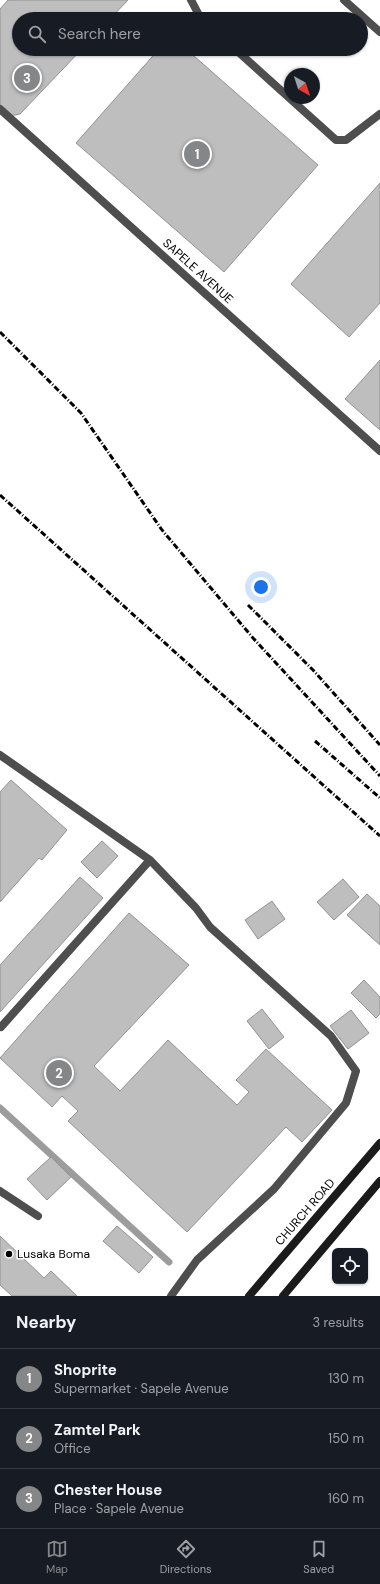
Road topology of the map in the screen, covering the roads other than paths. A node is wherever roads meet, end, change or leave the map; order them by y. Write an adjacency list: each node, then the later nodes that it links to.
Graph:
1 (191, 0): 3 (street)
2 (344, 0): 4 (street)
3 (197, 12)
4 (358, 12)
5 (368, 21): 6 (street)
6 (380, 32)
7 (243, 56): 9 (street)
8 (0, 109): 10 (street, SAPELE AVENUE)
9 (380, 114)
10 (380, 450)
11 (0, 755): 12 (street)
12 (150, 860): 13 (street); 18 (street)
13 (1, 1027)
14 (380, 1143): 19 (main road, CHURCH ROAD)
15 (380, 1181): 20 (main road)
16 (0, 1191): 17 (street)
17 (38, 1216)
18 (171, 1296)
19 (249, 1296)
20 (283, 1296)

